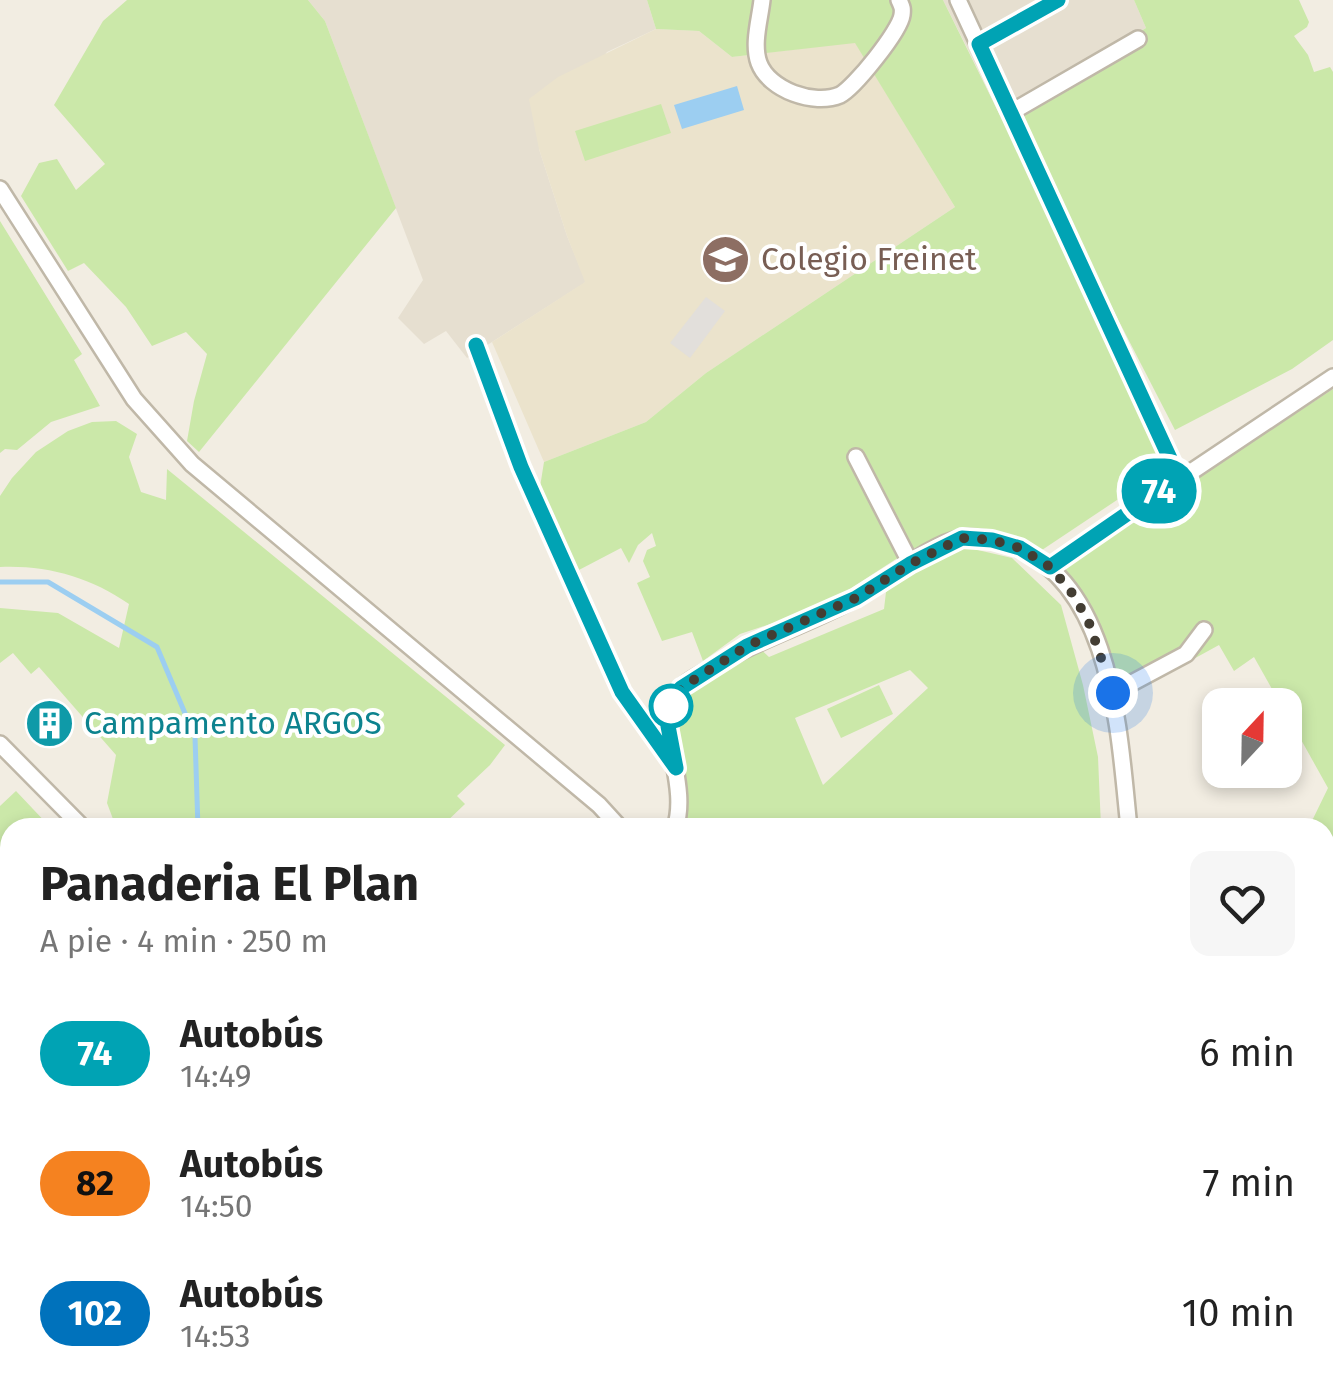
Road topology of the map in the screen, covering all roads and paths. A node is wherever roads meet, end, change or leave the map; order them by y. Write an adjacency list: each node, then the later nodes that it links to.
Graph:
1 (762, 0): 2 (street)
2 (899, 0)
3 (958, 0): 6 (street)
4 (1058, 0): 6 (street)
5 (1138, 39): 7 (street)
6 (979, 44): 7 (street)
7 (1010, 113): 12 (street)
8 (0, 189): 20 (street)
9 (476, 345): 18 (street)
10 (1333, 377): 12 (street)
11 (856, 457): 13 (street)
12 (1179, 478): 14 (street)
13 (910, 564): 14 (street); 18 (street)
14 (1050, 567): 16 (street)
15 (1204, 630): 16 (street)
16 (1113, 693): 22 (street)
17 (0, 744): 19 (street)
18 (676, 768): 21 (street)
19 (73, 818)
20 (611, 818)
21 (678, 818)
22 (1128, 818)

